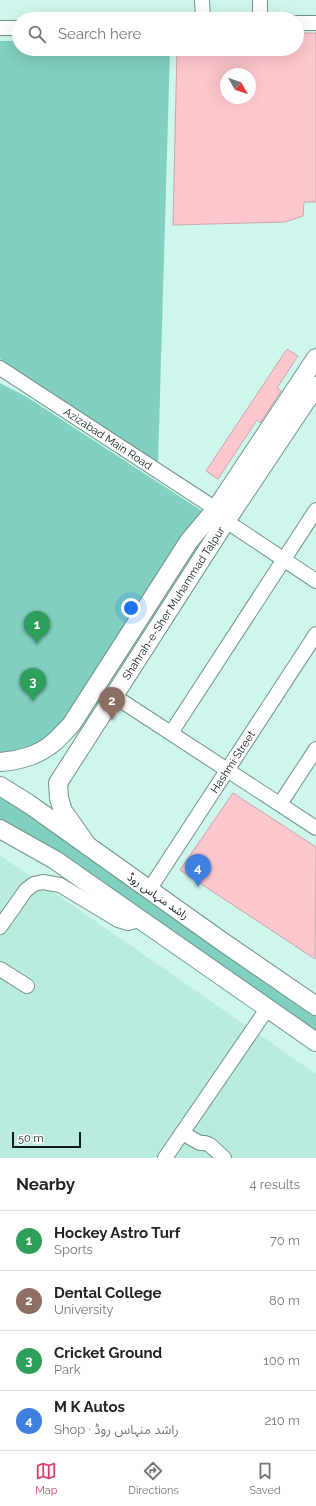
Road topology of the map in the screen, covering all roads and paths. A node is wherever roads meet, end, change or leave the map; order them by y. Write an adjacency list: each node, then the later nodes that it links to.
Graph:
1 (202, 0): 3 (street)
2 (260, 0): 4 (street)
3 (203, 12)
4 (260, 12)
5 (304, 23): 6 (street)
6 (316, 23)
7 (0, 28): 8 (street)
8 (12, 28)
9 (316, 358): 13 (main road, Shahrah-e-Sher Muhammad Talpur)
10 (0, 368): 13 (street, Azizabad Main Road)
11 (316, 386): 13 (main road, Shahrah-e-Sher Muhammad Talpur)
12 (316, 510): 14 (street)
13 (221, 515): 14 (street, Azizabad Main Road); 17 (main road, Shahrah-e-Sher Muhammad Talpur); 20 (main road, Shahrah-e-Sher Muhammad Talpur)
14 (284, 559): 15 (street, Azizabad Main Road); 18 (street)
15 (316, 581)
16 (316, 634): 21 (street, Hashmi Street)
17 (114, 696): 18 (street); 26 (main road, Shahrah-e-Sher Muhammad Talpur)
18 (171, 733): 21 (street)
19 (316, 749): 23 (street)
20 (0, 762)
21 (227, 770): 23 (street); 27 (street, Hashmi Street)
22 (0, 786): 26 (main road, راشد منہاس روڈ)
23 (280, 804): 25 (street)
24 (0, 828): 28 (main road)
25 (316, 828)
26 (86, 845): 27 (main road, راشد منہاس روڈ)
27 (149, 890): 32 (main road, راشد منہاس روڈ)
28 (140, 920): 29 (street); 33 (main road)
29 (0, 926)
30 (0, 969): 31 (street)
31 (27, 986)
32 (316, 1006)
33 (267, 1009): 34 (main road); 35 (street)
34 (316, 1042)
35 (182, 1133): 36 (street); 37 (street)
36 (164, 1158)
37 (224, 1158)

